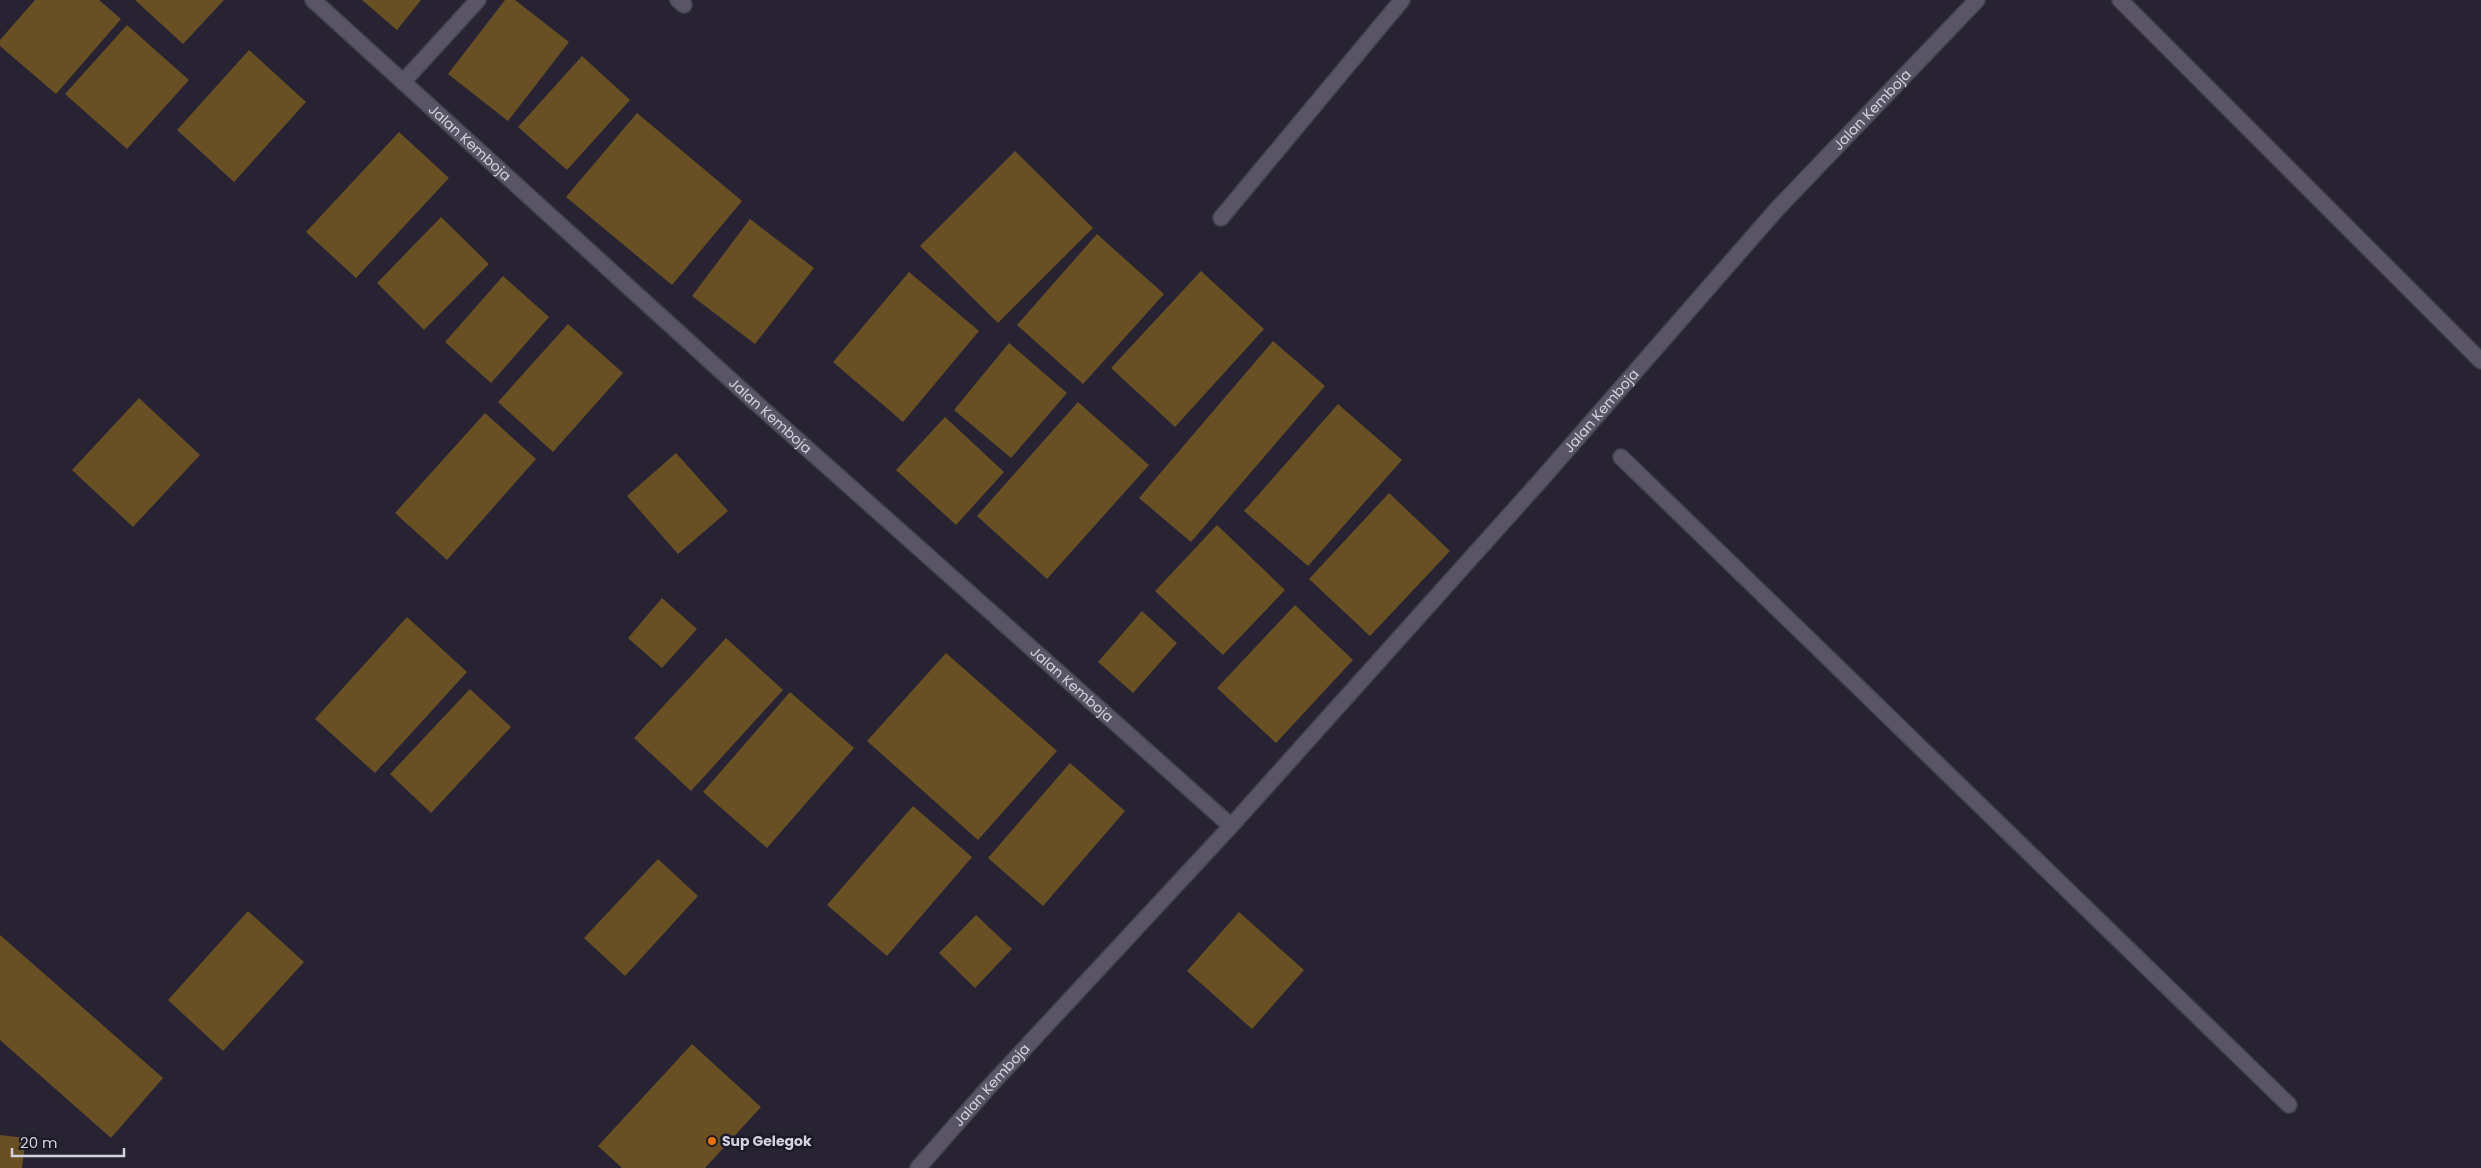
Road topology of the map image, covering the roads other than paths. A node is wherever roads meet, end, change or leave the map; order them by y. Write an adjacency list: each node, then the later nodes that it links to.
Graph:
1 (313, 0): 6 (street, Jalan Kemboja)
2 (478, 0): 6 (street)
3 (1402, 0): 7 (street)
4 (1977, 0): 10 (street, Jalan Kemboja)
5 (2120, 0): 8 (street)
6 (403, 82): 10 (street, Jalan Kemboja)
7 (1221, 218)
8 (2481, 361)
9 (1621, 457): 11 (street)
10 (1231, 826): 12 (street, Jalan Kemboja)
11 (2289, 1105)
12 (918, 1168)

